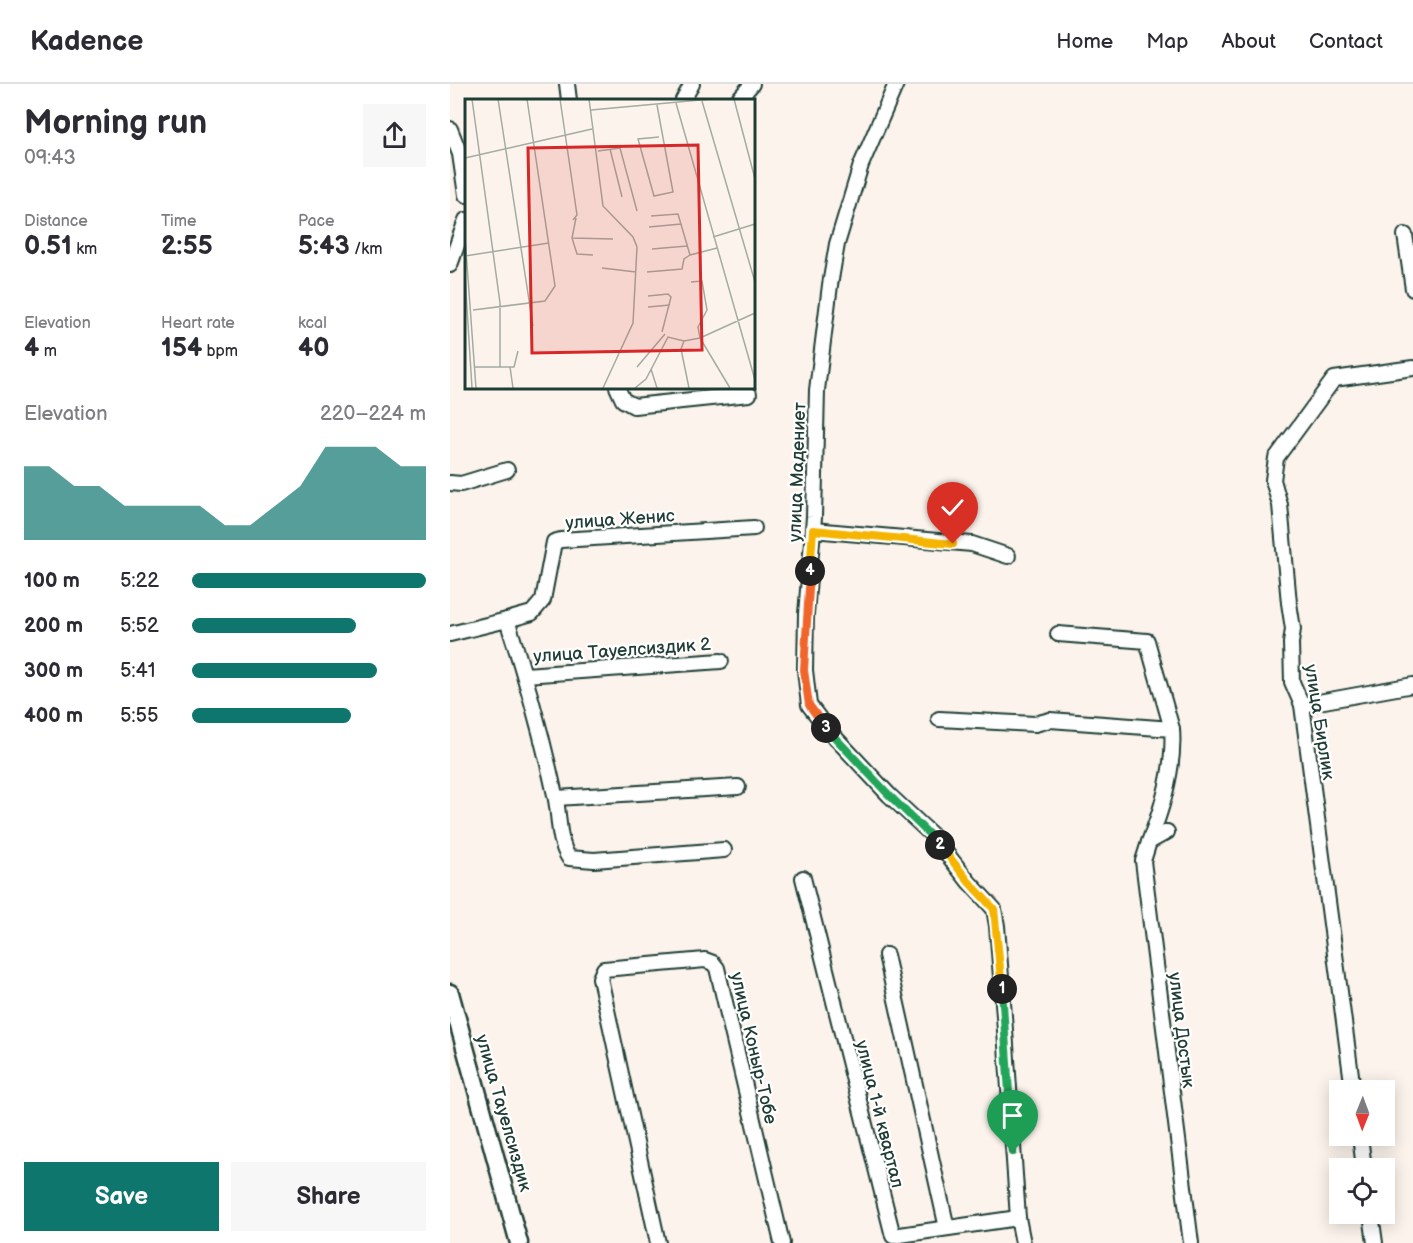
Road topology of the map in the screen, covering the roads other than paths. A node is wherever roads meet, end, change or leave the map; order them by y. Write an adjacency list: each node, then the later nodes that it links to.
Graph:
1 (567, 84): 5 (street)
2 (692, 84): 6 (street)
3 (752, 84): 7 (street)
4 (896, 84): 21 (street, улица Мадениет)
5 (569, 99)
6 (684, 99)
7 (739, 99)
8 (450, 129): 9 (street)
9 (459, 155): 10 (street)
10 (465, 189)
11 (465, 223): 13 (street)
12 (1405, 235): 14 (street)
13 (450, 265)
14 (1413, 289)
15 (1413, 368): 29 (street, улица Бирлик)
16 (617, 388): 17 (street)
17 (750, 394)
18 (507, 470): 19 (street)
19 (450, 483)
20 (754, 528): 23 (street, улица Женис)
21 (813, 530): 22 (street); 41 (street, улица Мадениет)
22 (1008, 556)
23 (507, 620): 24 (street); 27 (street, улица Тауелсиздик 2)
24 (450, 634)
25 (1058, 634): 31 (street, улица Достык)
26 (721, 661): 27 (street, улица Тауелсиздик 2)
27 (525, 675): 33 (street, улица Тауелсиздик 2)
28 (1413, 685): 29 (street)
29 (1302, 705): 40 (street, улица Бирлик)
30 (939, 718): 31 (street)
31 (1172, 729): 35 (street, улица Достык)
32 (738, 787): 33 (street)
33 (556, 798): 36 (street, улица Тауелсиздик 2)
34 (1167, 832): 35 (street)
35 (1149, 842): 48 (street, улица Достык)
36 (724, 850)
37 (803, 878): 43 (street, улица 1-й квартал)
38 (886, 955): 43 (street)
39 (450, 993): 44 (street, улица Тауелсиздик)
40 (1352, 1080)
41 (1018, 1218): 43 (street, улица 1-й квартал); 47 (street)
42 (1372, 1224): 49 (street)
43 (947, 1228)
44 (519, 1243)
45 (658, 1243): 46 (street, улица Коныр-Тобе)
46 (782, 1243)
47 (1023, 1243)
48 (1191, 1243)
49 (1375, 1243)

